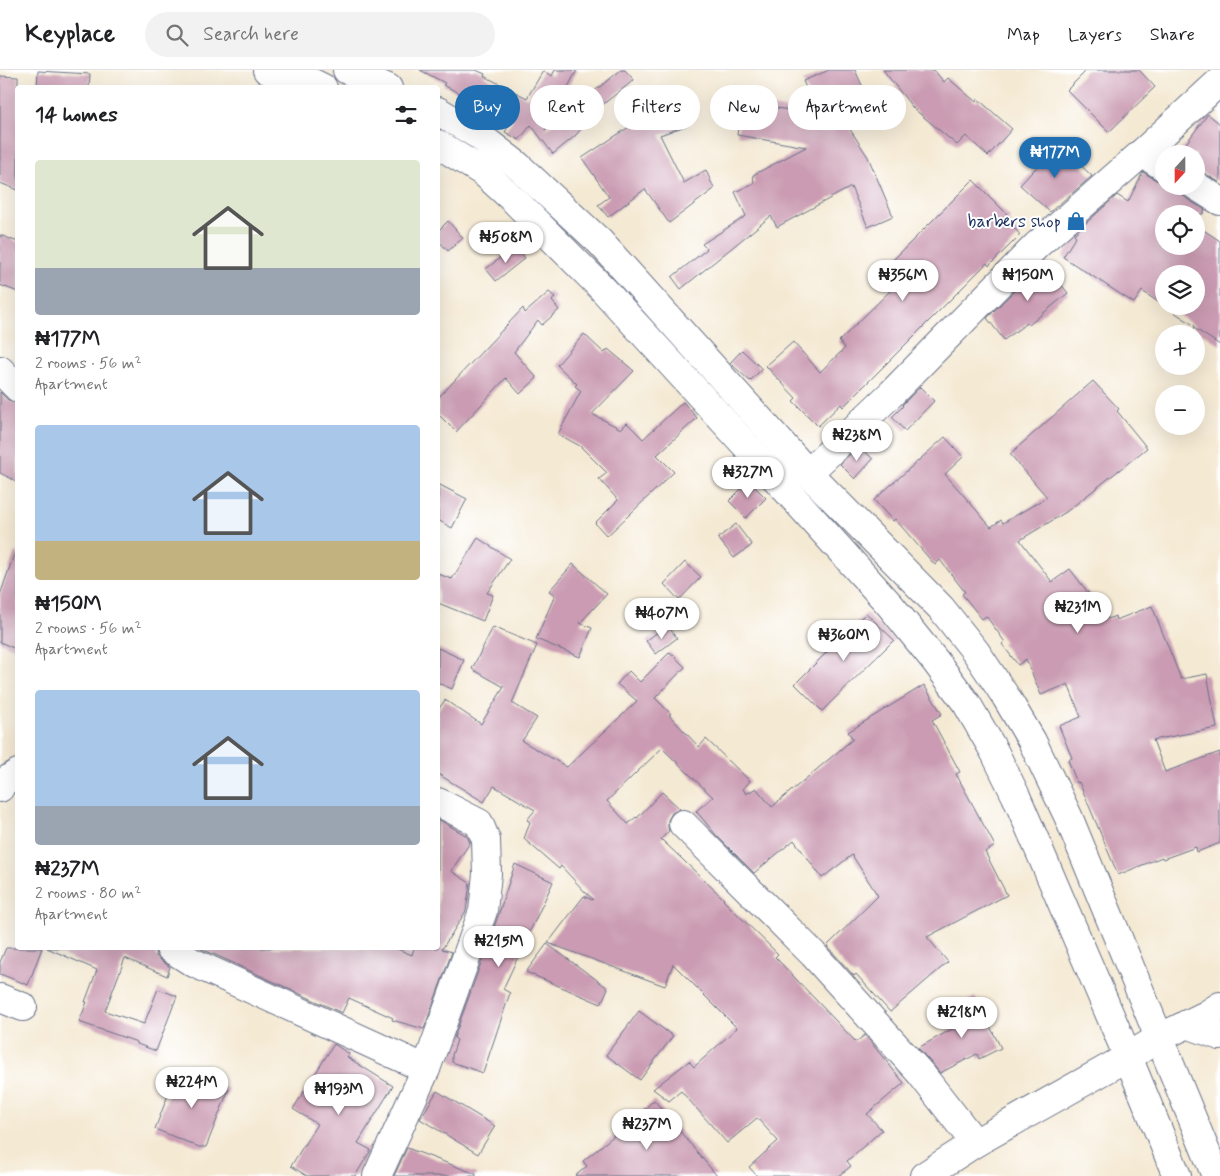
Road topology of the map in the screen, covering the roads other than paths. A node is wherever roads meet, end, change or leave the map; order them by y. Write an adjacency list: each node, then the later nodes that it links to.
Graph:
1 (267, 70): 4 (main road)
2 (348, 70): 5 (main road)
3 (1220, 82): 8 (main road)
4 (317, 85)
5 (381, 85)
6 (440, 112): 13 (main road)
7 (440, 145): 24 (main road)
8 (1153, 160): 13 (main road)
9 (1205, 192): 10 (main road)
10 (1220, 201)
11 (0, 370): 12 (main road)
12 (15, 385)
13 (808, 473): 23 (main road)
14 (15, 775): 15 (main road)
15 (0, 788)
16 (440, 803): 25 (main road)
17 (683, 824): 26 (main road)
18 (177, 950): 19 (main road)
19 (196, 955): 25 (main road)
20 (1220, 1006): 21 (main road)
21 (1187, 1024): 22 (main road); 23 (main road)
22 (1220, 1036)
23 (1159, 1038): 24 (main road); 30 (main road)
24 (1128, 1057): 26 (main road); 29 (main road)
25 (426, 1069): 28 (main road)
26 (975, 1143): 27 (main road)
27 (931, 1174)
28 (377, 1176)
29 (1177, 1176)
30 (1216, 1176)

